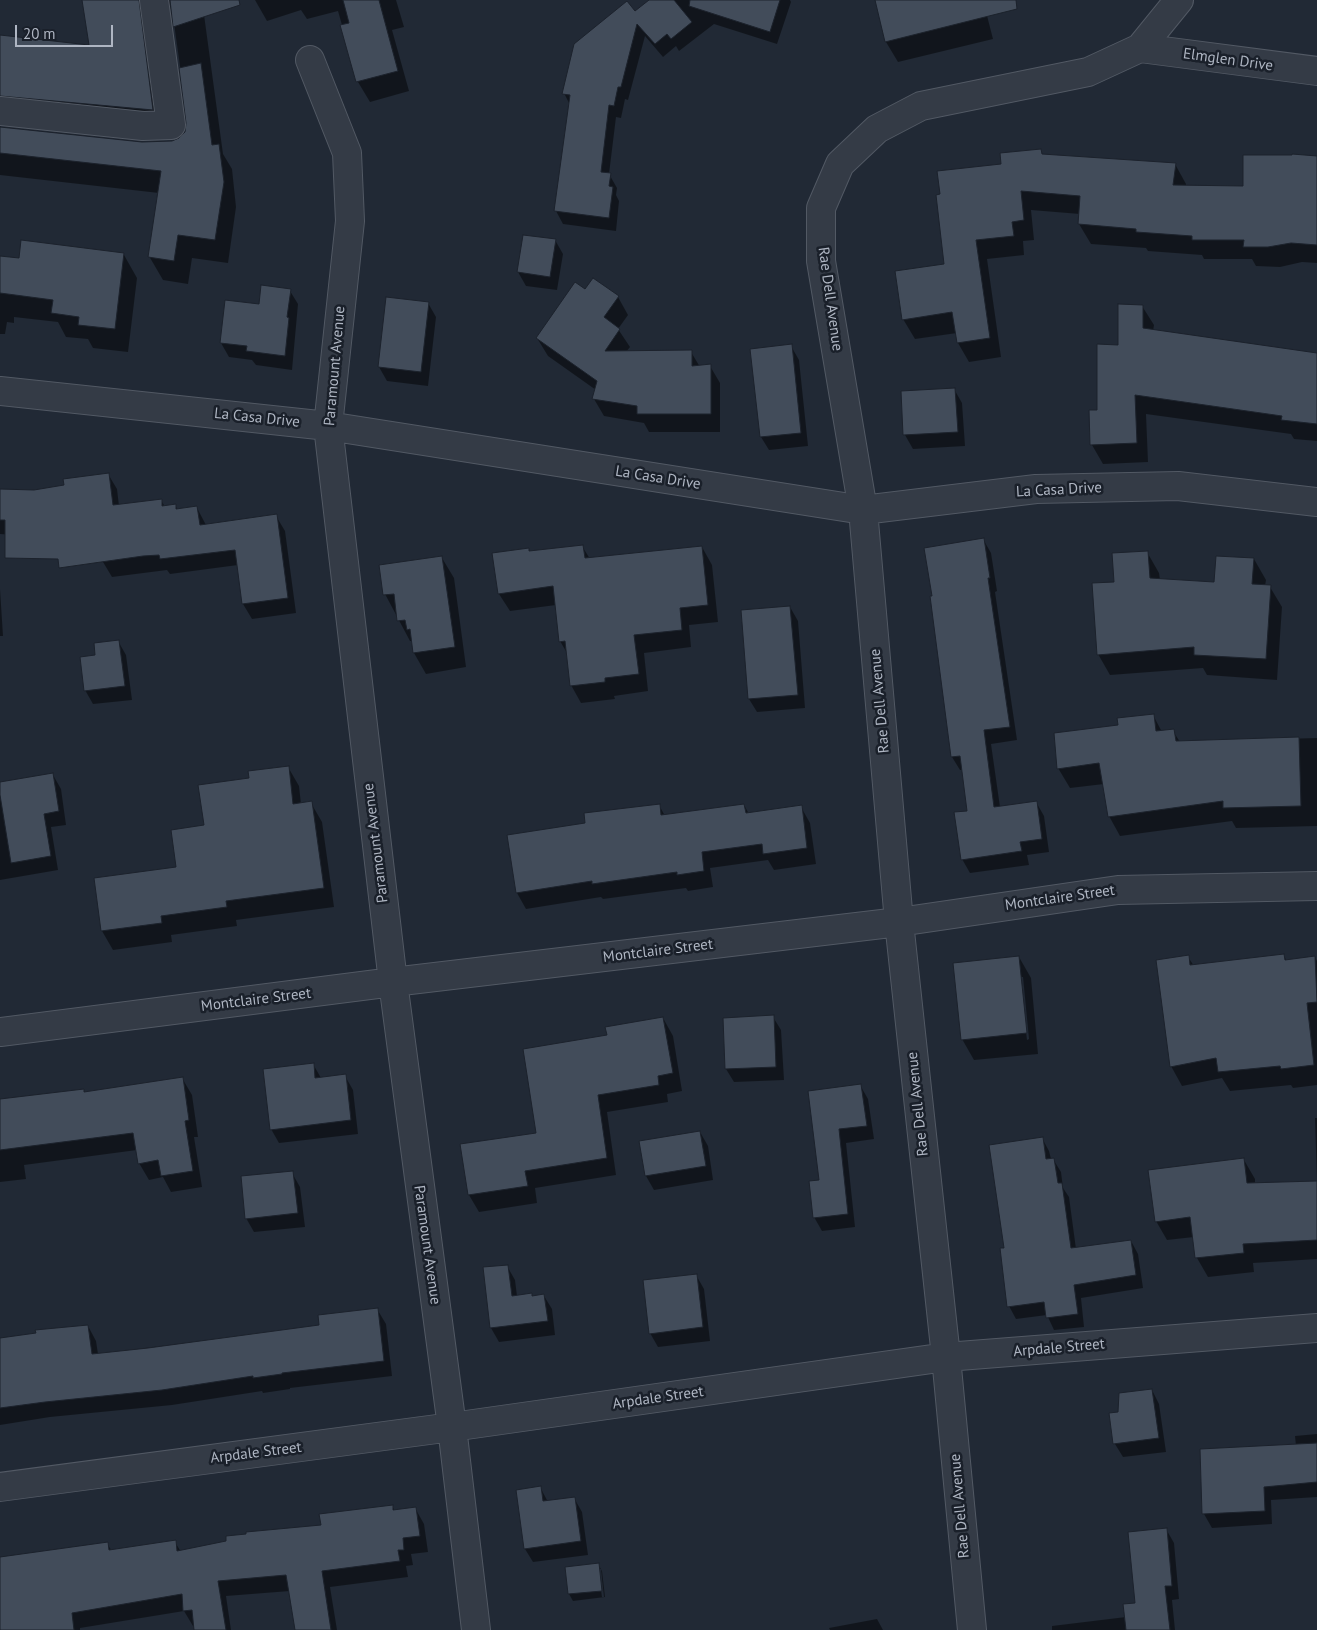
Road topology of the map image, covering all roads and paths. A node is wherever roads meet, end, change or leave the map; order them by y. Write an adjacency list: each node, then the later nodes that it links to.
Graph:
1 (154, 0): 6 (street)
2 (1178, 0): 3 (street, Rae Dell Avenue)
3 (1140, 48): 5 (street, Elmglen Drive); 10 (street, Rae Dell Avenue)
4 (310, 60): 8 (street, Paramount Avenue)
5 (1317, 72)
6 (0, 111)
7 (0, 391): 8 (street, La Casa Drive)
8 (328, 426): 10 (street, La Casa Drive); 13 (street, Paramount Avenue)
9 (1317, 502): 10 (street, La Casa Drive)
10 (863, 510): 12 (street, Rae Dell Avenue)
11 (1317, 886): 12 (street, Montclaire Street)
12 (899, 922): 13 (street, Montclaire Street); 16 (street, Rae Dell Avenue)
13 (393, 982): 14 (street, Montclaire Street); 17 (street, Paramount Avenue)
14 (0, 1032)
15 (1317, 1328): 16 (street, Arpdale Street)
16 (946, 1357): 17 (street, Arpdale Street); 20 (street, Rae Dell Avenue)
17 (452, 1427): 18 (street, Arpdale Street); 19 (street, Paramount Avenue)
18 (0, 1487)
19 (476, 1630)
20 (972, 1630)

